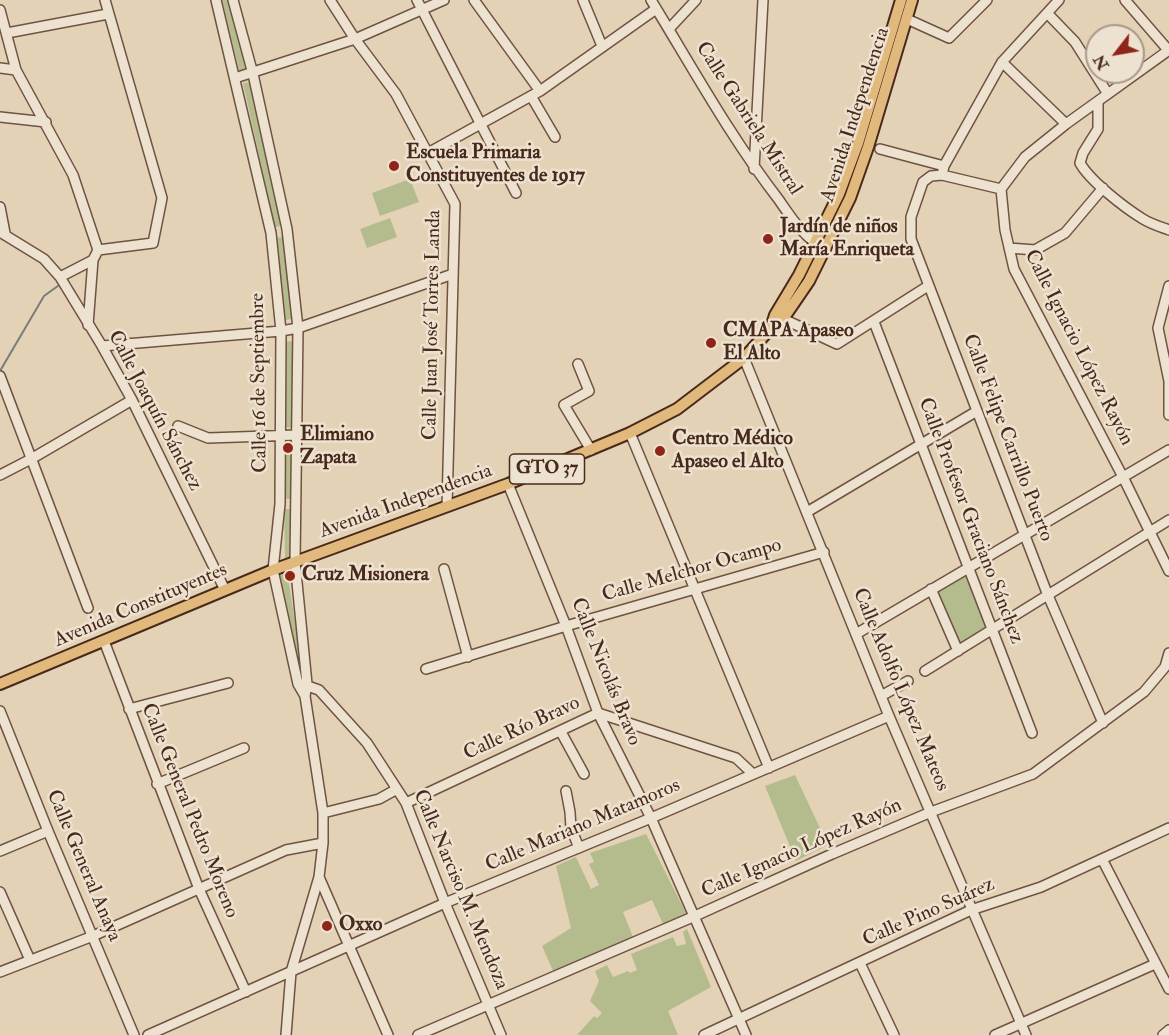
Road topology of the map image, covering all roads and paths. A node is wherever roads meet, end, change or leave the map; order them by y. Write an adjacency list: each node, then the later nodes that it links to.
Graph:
1 (105, 0): 21 (street)
2 (216, 0): 32 (street, Calle 16 de Septiembre)
3 (233, 0): 31 (street, Calle 16 de Septiembre)
4 (330, 0): 25 (street, Calle Juan José Torres Landa)
5 (417, 0): 18 (street)
6 (444, 0): 18 (street)
7 (474, 0): 33 (street)
8 (583, 0): 26 (street)
9 (651, 0): 17 (street, Calle Gabriela Mistral)
10 (696, 0): 23 (street)
11 (763, 0): 43 (street)
12 (901, 0): 53 (main road, Avenida Independencia / GTO 37)
13 (912, 0): 22 (main road, Avenida Independencia / GTO 37)
14 (987, 0): 22 (street)
15 (1059, 0): 20 (street)
16 (1125, 0): 27 (street)
17 (656, 9): 23 (street, Calle Gabriela Mistral); 26 (street)
18 (422, 10): 25 (street); 38 (street)
19 (1, 13): 24 (street)
20 (1047, 13): 28 (street); 34 (street)
21 (108, 14): 24 (street); 56 (street)
22 (907, 19): 55 (main road, Avenida Independencia / GTO 37)
23 (669, 29): 43 (street, Calle Gabriela Mistral)
24 (6, 33): 30 (street)
25 (355, 39): 31 (street); 42 (street, Calle Juan José Torres Landa)
26 (602, 46): 33 (street)
27 (1169, 50): 34 (street)
28 (1002, 62): 39 (street); 44 (street)
29 (0, 68): 30 (street)
30 (16, 70): 37 (street)
31 (253, 74): 32 (street); 49 (street, Calle 16 de Septiembre)
32 (236, 78): 52 (street, Calle 16 de Septiembre)
33 (535, 94): 38 (street); 40 (street)
34 (1108, 94): 35 (street)
35 (1098, 101): 39 (street); 45 (street)
36 (0, 117): 37 (street)
37 (46, 122): 56 (street)
38 (481, 124): 42 (street); 47 (street)
39 (1066, 124): 46 (street)
40 (555, 137)
41 (880, 149): 44 (street)
42 (428, 153): 58 (street, Calle Juan José Torres Landa)
43 (754, 169): 53 (street, Calle Gabriela Mistral)
44 (943, 170): 46 (street); 60 (street, Calle Felipe Carrillo Puerto)
45 (1102, 188): 50 (street); 54 (street)
46 (1001, 189): 54 (street, Calle Ignacio López Rayón)
47 (516, 193)
48 (0, 207): 51 (street)
49 (287, 229): 52 (street); 65 (street, Calle 16 de Septiembre)
50 (1169, 230)
51 (2, 233): 59 (street)
52 (271, 234): 66 (street, Calle 16 de Septiembre)
53 (815, 244): 55 (street, Calle Gabriela Mistral); 62 (main road, Avenida Independencia / GTO 37)
54 (1009, 248): 83 (street, Calle Ignacio López Rayón)
55 (826, 249): 62 (main road, Avenida Independencia / GTO 37)
56 (98, 250): 57 (street, Calle Joaquín Sánchez)
57 (93, 260): 59 (street); 64 (street, Calle Joaquín Sánchez)
58 (453, 274): 65 (street); 87 (street, Calle Juan José Torres Landa)
59 (60, 277): 64 (street)
60 (928, 286): 63 (street); 72 (street, Calle Felipe Carrillo Puerto)
61 (1169, 286): 73 (street)
62 (779, 317): 63 (street); 68 (main road, Avenida Independencia / GTO 37)
63 (874, 322): 78 (street, Calle Profesor Graciano Sánchez)
64 (88, 325): 67 (street, Calle Joaquín Sánchez)
65 (298, 328): 66 (street); 77 (street, Calle 16 de Septiembre)
66 (281, 331): 67 (street); 76 (street, Calle 16 de Septiembre)
67 (102, 346): 71 (street, Calle Joaquín Sánchez)
68 (744, 358): 75 (main road, Avenida Independencia / GTO 37); 88 (street, Calle Adolfo López Mateos)
69 (578, 364): 79 (street)
70 (1, 377): 81 (street)
71 (132, 400): 81 (street); 100 (street, Calle Joaquín Sánchez)
72 (977, 411): 78 (street); 91 (street, Calle Felipe Carrillo Puerto)
73 (1169, 414)
74 (178, 426): 76 (street)
75 (630, 433): 79 (main road, Avenida Independencia / GTO 37); 99 (street)
76 (280, 434): 77 (street); 85 (street, Calle 16 de Septiembre)
77 (297, 435): 86 (street, Calle 16 de Septiembre)
78 (922, 444): 88 (street); 94 (street, Calle Profesor Graciano Sánchez)
79 (591, 450): 84 (main road, Avenida Independencia / GTO 37)
80 (1169, 450): 83 (street)
81 (32, 459): 82 (street); 102 (street)
82 (0, 475)
83 (1123, 477): 90 (street, Calle Ignacio López Rayón); 91 (street)
84 (508, 484): 87 (main road, Avenida Independencia / GTO 37); 103 (street, Calle Nicolás Bravo)
85 (280, 504): 86 (street); 96 (street, Calle 16 de Septiembre)
86 (296, 504): 93 (street, Calle 16 de Septiembre)
87 (447, 506): 93 (main road, Avenida Independencia / GTO 37)
88 (807, 512): 92 (street, Calle Adolfo López Mateos)
89 (1169, 520): 90 (street)
90 (1150, 531): 97 (street, Calle Ignacio López Rayón); 101 (street)
91 (1024, 534): 94 (street); 101 (street, Calle Felipe Carrillo Puerto)
92 (824, 552): 99 (street, Calle Melchor Ocampo); 105 (street, Calle Adolfo López Mateos)
93 (296, 562): 96 (main road, Avenida Constituyentes / GTO 37); 115 (street, Calle 16 de Septiembre)
94 (968, 566): 98 (street); 104 (street, Calle Profesor Graciano Sánchez)
95 (444, 569): 109 (street)
96 (273, 570): 100 (main road, Avenida Constituyentes / GTO 37); 115 (street, Calle 16 de Septiembre)
97 (1169, 571)
98 (931, 588): 105 (street); 107 (street)
99 (695, 589): 103 (street, Calle Melchor Ocampo); 125 (street)
100 (225, 590): 106 (main road, Avenida Constituyentes / GTO 37)
101 (1047, 593): 104 (street); 121 (street, Calle Felipe Carrillo Puerto)
102 (88, 608)
103 (566, 626): 109 (street, Calle Melchor Ocampo); 119 (street, Calle Nicolás Bravo)
104 (992, 629): 107 (street); 123 (street, Calle Profesor Graciano Sánchez)
105 (856, 634): 116 (street, Calle Adolfo López Mateos)
106 (104, 641): 114 (main road, Avenida Constituyentes / GTO 37); 117 (street, Calle General Pedro Moreno)
107 (958, 651): 111 (street)
108 (1169, 653): 121 (street, Calle Ignacio López Rayón)
109 (468, 657): 110 (street, Calle Melchor Ocampo)
110 (426, 669)
111 (925, 671)
112 (908, 681): 116 (street)
113 (228, 683): 117 (street)
114 (0, 684)
115 (302, 684): 129 (street, Calle Narciso M. Mendoza); 133 (street, Calle 16 de Septiembre)
116 (881, 696): 120 (street, Calle Adolfo López Mateos)
117 (129, 709): 128 (street, Calle General Pedro Moreno)
118 (0, 711): 136 (street, Calle General Anaya)
119 (598, 713): 122 (street, Calle Río Bravo); 127 (street, Calle Río Bravo); 134 (street, Calle Nicolás Bravo)
120 (889, 716): 125 (street, Calle Mariano Matamoros); 132 (street, Calle Adolfo López Mateos)
121 (1103, 723): 132 (street, Calle Ignacio López Rayón)
122 (561, 732): 126 (street); 131 (street, Calle Río Bravo)
123 (1032, 733)
124 (244, 748): 128 (street)
125 (768, 768): 127 (street, Calle Mariano Matamoros)
126 (584, 774)
127 (753, 774): 134 (street, Calle Mariano Matamoros)
128 (157, 784): 142 (street, Calle General Pedro Moreno)
129 (398, 789): 131 (street, Calle Narciso M. Mendoza); 133 (street)
130 (566, 790): 138 (street)
131 (406, 803): 144 (street, Calle Narciso M. Mendoza)
132 (931, 812): 145 (street, Calle Adolfo López Mateos); 146 (street, Calle Ignacio López Rayón)
133 (323, 813): 137 (street, Calle 16 de Septiembre)
134 (651, 818): 138 (street, Calle Mariano Matamoros); 146 (street, Calle Nicolás Bravo)
135 (1169, 828): 140 (street, Calle Pino Suárez)
136 (48, 831): 139 (street); 147 (street, Calle General Anaya)
137 (323, 843): 141 (street, Calle 16 de Septiembre); 142 (street)
138 (579, 848): 144 (street, Calle Mariano Matamoros)
139 (0, 851)
140 (1102, 859): 145 (street, Calle Pino Suárez); 151 (street)
141 (319, 877): 148 (street); 153 (street, Calle 16 de Septiembre)
142 (199, 889): 147 (street); 155 (street, Calle General Pedro Moreno)
143 (0, 891): 149 (street)
144 (445, 903): 148 (street, Calle Mariano Matamoros); 156 (street, Calle Narciso M. Mendoza)
145 (971, 910): 150 (street, Calle Pino Suárez); 158 (street, Calle Adolfo López Mateos)
146 (694, 916): 156 (street, Calle Ignacio López Rayón); 157 (street, Calle Nicolás Bravo)
147 (93, 936): 149 (street); 160 (street, Calle General Anaya)
148 (350, 945): 153 (street, Calle Mariano Matamoros); 163 (street)
149 (30, 960): 152 (street)
150 (860, 963): 157 (street, Calle Pino Suárez); 168 (street)
151 (1155, 964): 154 (street); 158 (street)
152 (0, 972)
153 (291, 972): 155 (street, Calle Mariano Matamoros); 162 (street, Calle 16 de Septiembre)
154 (1169, 989)
155 (246, 992): 161 (street, Calle Mariano Matamoros)
156 (489, 1006): 164 (street, Calle Ignacio López Rayón); 165 (street, Calle Narciso M. Mendoza)
157 (739, 1019): 166 (street, Calle Pino Suárez); 167 (street, Calle Nicolás Bravo)
158 (1021, 1024): 169 (street); 170 (street, Calle Adolfo López Mateos)
159 (1169, 1030): 171 (street)
160 (134, 1035)
161 (148, 1035)
162 (286, 1035)
163 (388, 1035)
164 (418, 1035)
165 (501, 1035)
166 (704, 1035)
167 (746, 1035)
168 (894, 1035)
169 (994, 1035)
170 (1026, 1035)
171 (1163, 1035)

